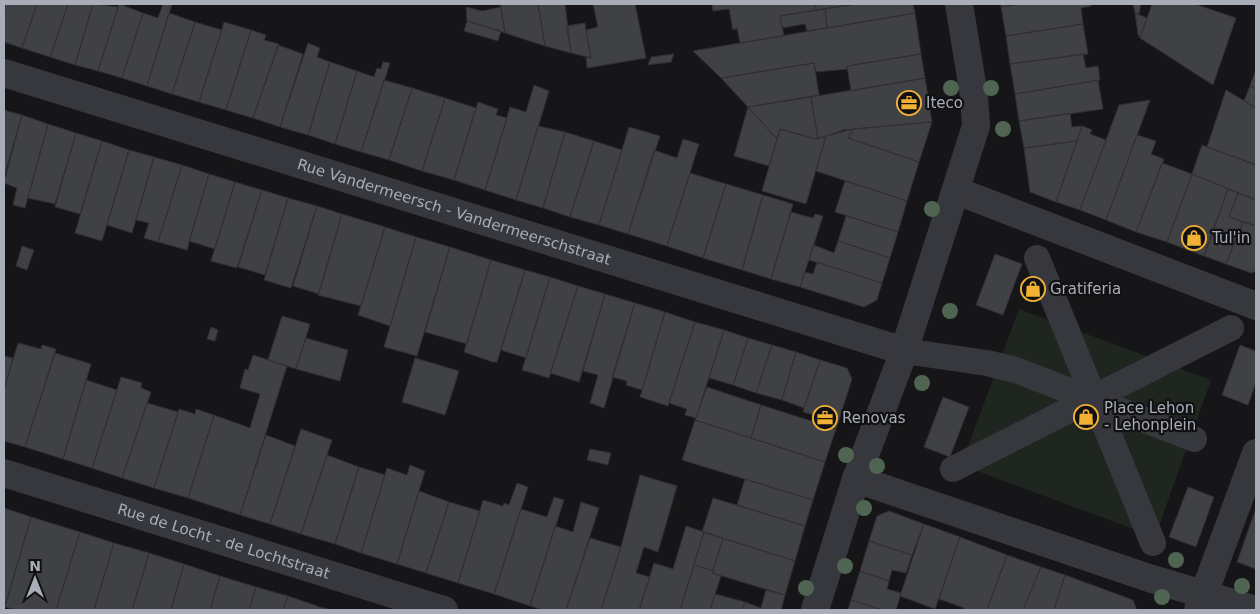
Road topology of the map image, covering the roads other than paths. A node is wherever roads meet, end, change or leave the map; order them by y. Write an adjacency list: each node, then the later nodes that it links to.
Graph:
1 (960, 4): 3 (street)
2 (4, 74): 7 (street, Rue Vandermeersch - Vandermeerschstraat)
3 (957, 191): 5 (street); 7 (street)
4 (1037, 258): 8 (street)
5 (1256, 306)
6 (1231, 328): 8 (street)
7 (904, 351): 8 (street); 13 (street)
8 (1093, 400): 9 (street); 11 (street); 14 (street)
9 (1194, 439)
10 (1256, 452): 15 (street)
11 (953, 469)
12 (4, 473): 16 (street, Rue de Locht - de Lochtstraat)
13 (856, 479): 15 (street); 17 (street)
14 (1153, 543)
15 (1201, 601): 18 (street)
16 (444, 610)
17 (815, 610)
18 (1256, 610)

